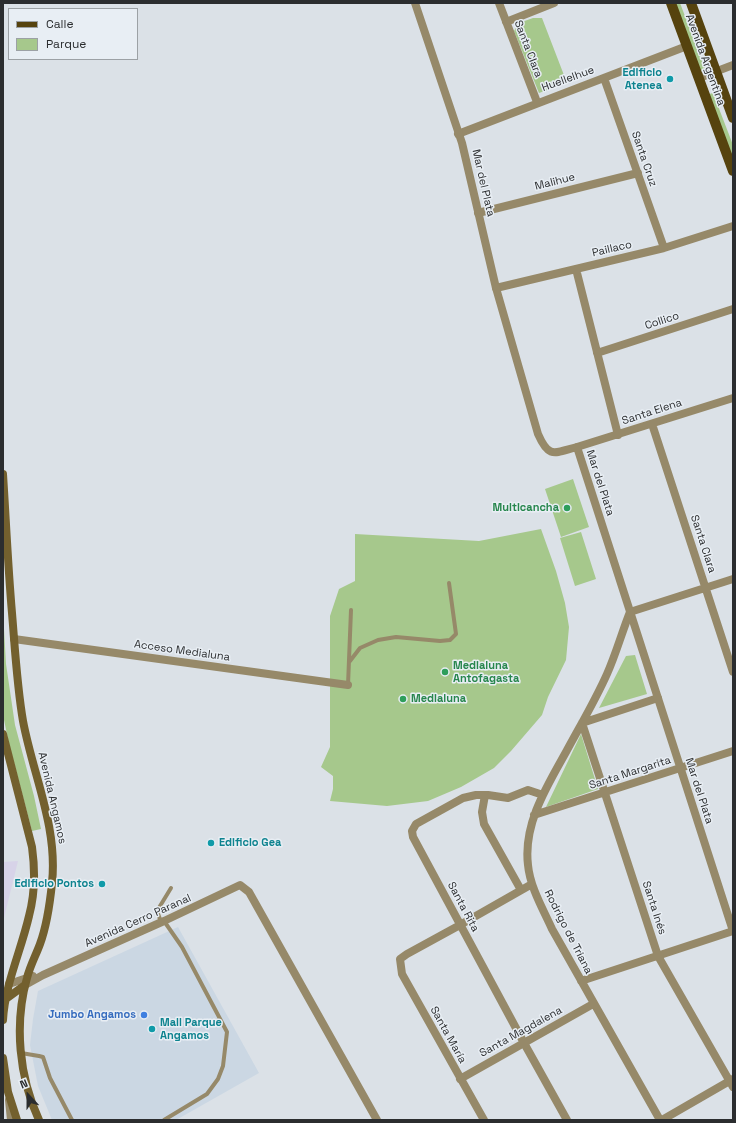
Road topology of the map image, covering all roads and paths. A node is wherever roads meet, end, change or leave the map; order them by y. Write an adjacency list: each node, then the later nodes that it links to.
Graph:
1 (415, 3): 14 (street, Mar del Plata)
2 (498, 3): 6 (street, Santa Clara)
3 (552, 3): 6 (street)
4 (671, 3): 7 (main road, Avenida Argentina)
5 (690, 3): 9 (main road, Avenida Argentina)
6 (506, 22): 12 (street, Santa Clara)
7 (686, 46): 10 (street, Huellelhue); 11 (main road, Avenida Argentina)
8 (733, 65): 9 (street)
9 (716, 72): 11 (street); 13 (main road, Avenida Argentina)
10 (604, 78): 12 (street, Huellelhue); 16 (street, Santa Cruz)
11 (699, 78): 15 (main road, Avenida Argentina)
12 (537, 102): 14 (street, Huellelhue)
13 (733, 118)
14 (458, 134): 17 (street, Mar del Plata)
15 (733, 171)
16 (638, 172): 17 (street, Malihue); 19 (street, Santa Cruz)
17 (478, 213): 21 (street, Mar del Plata)
18 (733, 226): 19 (street, Paillaco)
19 (664, 248): 20 (street, Paillaco)
20 (576, 269): 21 (street, Paillaco); 23 (street)
21 (496, 288): 27 (street, Mar del Plata)
22 (733, 309): 23 (street, Collico)
23 (597, 353): 26 (street)
24 (732, 401): 25 (street, Santa Elena)
25 (652, 424): 26 (street, Santa Elena); 31 (street, Santa Clara)
26 (618, 435): 27 (street, Santa Elena)
27 (577, 448): 33 (street, Mar del Plata)
28 (3, 474): 34 (main road, Avenida Angamos)
29 (733, 579): 31 (street)
30 (449, 583): 35 (lane)
31 (706, 587): 33 (street); 36 (street, Santa Clara)
32 (351, 610): 35 (lane)
33 (630, 612): 38 (street, Mar del Plata); 39 (street, Rodrigo de Triana)
34 (14, 639): 37 (street, Acceso Medialuna); 54 (main road, Avenida Angamos)
35 (350, 661): 37 (lane)
36 (733, 672)
37 (348, 685)
38 (658, 698): 39 (street); 42 (street, Mar del Plata)
39 (582, 722): 43 (street, Santa Inés); 45 (street, Rodrigo de Triana)
40 (3, 734): 56 (main road)
41 (733, 751): 42 (street, Santa Margarita)
42 (680, 768): 43 (street, Santa Margarita); 52 (street, Mar del Plata)
43 (605, 792): 46 (street, Santa Margarita); 53 (street, Santa Inés)
44 (485, 795): 45 (street, Santa Rita); 49 (street); 51 (street, Santa Rita)
45 (543, 795): 46 (street, Rodrigo de Triana)
46 (534, 815): 47 (street, Rodrigo de Triana)
47 (532, 884): 49 (street); 55 (street, Rodrigo de Triana)
48 (171, 888): 50 (lane)
49 (521, 890): 51 (street)
50 (163, 922): 54 (street, Avenida Cerro Paranal); 70 (lane); 71 (street, Avenida Cerro Paranal)
51 (460, 925): 60 (street, Santa Rita); 63 (street, Santa María)
52 (733, 931): 53 (street)
53 (658, 956): 55 (street); 64 (street, Santa Inés)
54 (26, 981): 56 (street, Avenida Cerro Paranal); 57 (main road, Avenida Cerro Paranal); 61 (main road, Avenida Angamos)
55 (581, 981): 58 (street, Rodrigo de Triana)
56 (6, 985): 57 (main road)
57 (4, 1000): 59 (main road)
58 (593, 1004): 60 (street, Santa Magdalena); 74 (street, Rodrigo de Triana)
59 (3, 1020)
60 (524, 1043): 63 (street, Santa Magdalena); 73 (street, Santa Rita)
61 (21, 1052): 68 (main road, Avenida Angamos); 69 (lane)
62 (3, 1058): 65 (main road)
63 (460, 1079): 72 (street, Santa María)
64 (732, 1083): 74 (street)
65 (8, 1092): 66 (street); 67 (main road)
66 (11, 1120)
67 (17, 1120)
68 (39, 1120)
69 (72, 1120)
70 (164, 1120)
71 (377, 1120)
72 (484, 1120)
73 (567, 1120)
74 (661, 1120)

